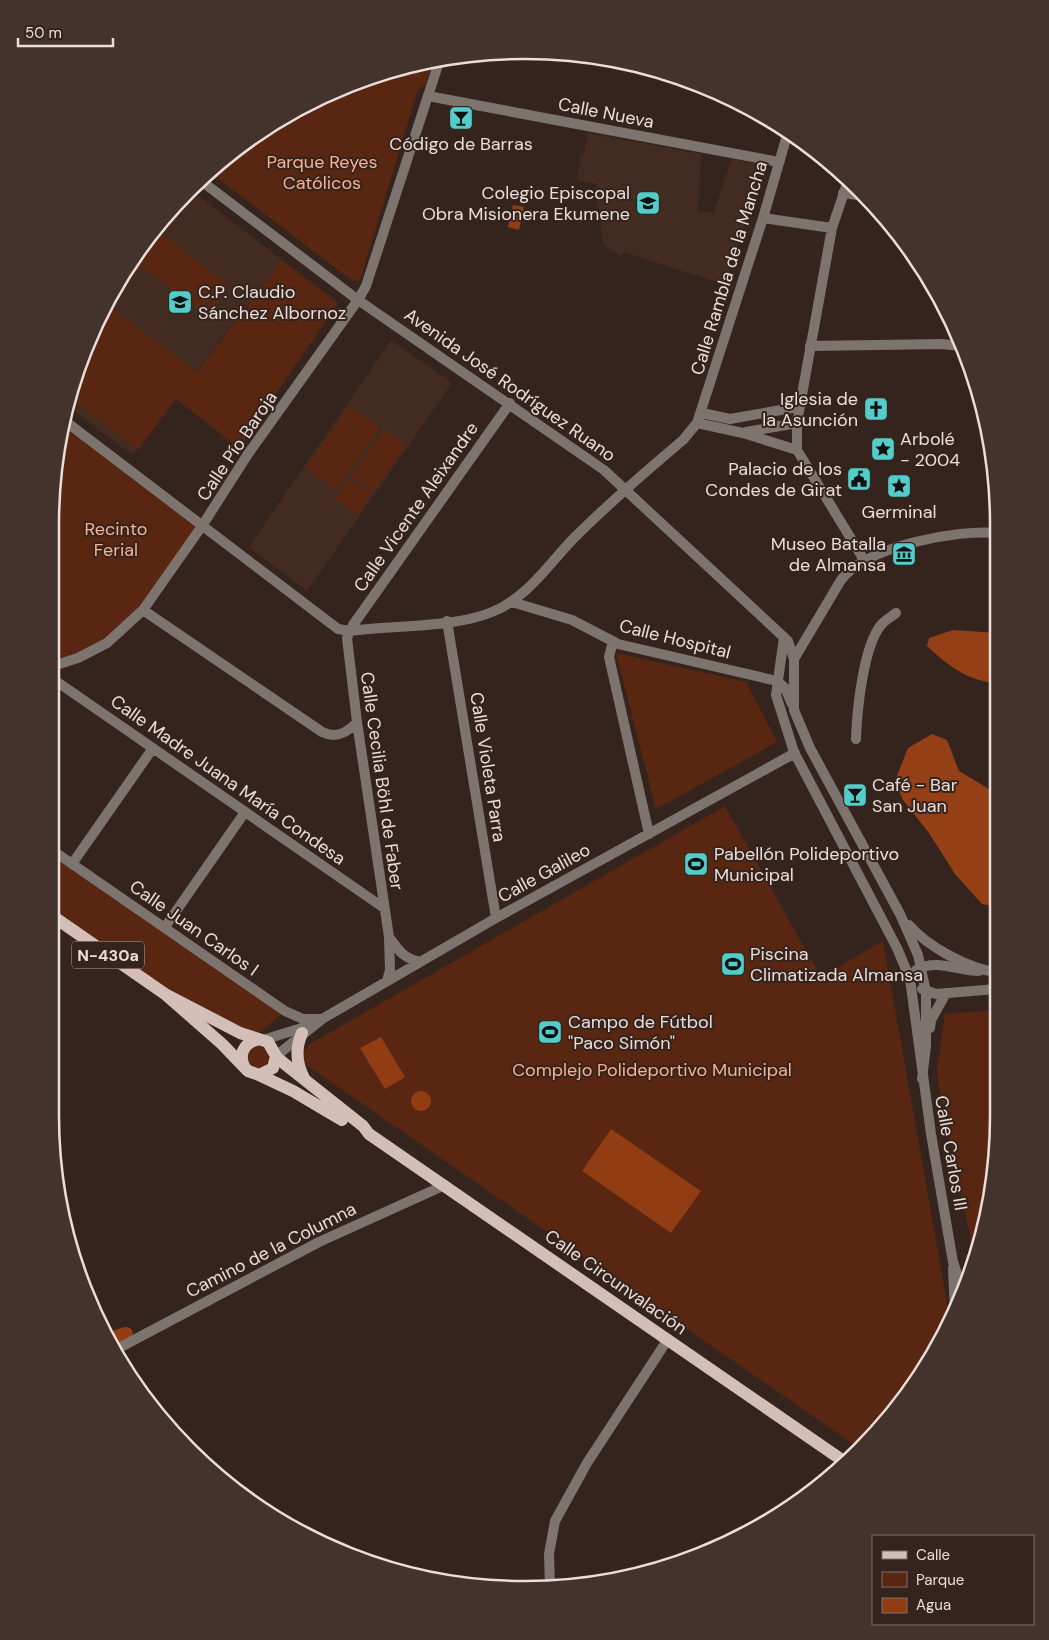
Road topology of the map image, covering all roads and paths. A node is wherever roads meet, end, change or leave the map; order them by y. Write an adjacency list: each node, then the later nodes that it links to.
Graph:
1 (437, 67): 2 (street, Calle Pío Baroja)
2 (428, 96): 4 (street, Calle Nueva); 11 (street, Calle Pío Baroja)
3 (786, 139): 4 (street, Calle Rambla de la Mancha)
4 (779, 162): 9 (street, Calle Rambla de la Mancha)
5 (206, 185): 11 (street, Avenida José Rodríguez Ruano)
6 (846, 187): 7 (street)
7 (844, 193): 8 (street); 10 (street)
8 (853, 194)
9 (763, 218): 10 (street); 16 (street, Calle Rambla de la Mancha)
10 (832, 228): 13 (street)
11 (358, 300): 15 (street, Avenida José Rodríguez Ruano); 22 (street, Calle Pío Baroja)
12 (955, 345): 13 (street)
13 (810, 346): 14 (street)
14 (800, 400): 16 (street); 17 (street)
15 (510, 403): 21 (street, Avenida José Rodríguez Ruano); 29 (street, Calle Vicente Aleixandre)
16 (699, 418): 19 (street); 21 (street)
17 (797, 423): 19 (street); 20 (street)
18 (70, 426): 22 (street)
19 (743, 433): 20 (street)
20 (797, 450): 24 (street)
21 (626, 489): 25 (street); 30 (street, Avenida José Rodríguez Ruano)
22 (202, 526): 26 (street, Calle Pío Baroja); 29 (street)
23 (990, 533): 24 (street)
24 (864, 560): 32 (street)
25 (512, 602): 28 (street); 31 (street, Calle Hospital)
26 (143, 610): 33 (street, Calle Pío Baroja); 37 (street)
27 (896, 614): 38 (street)
28 (447, 622): 29 (street); 48 (street, Calle Violeta Parra)
29 (350, 631): 37 (street, Calle Cecilia Böhl de Faber)
30 (784, 637): 32 (street); 34 (street)
31 (612, 641): 34 (street, Calle Hospital); 43 (street)
32 (794, 659): 36 (street)
33 (59, 664)
34 (777, 681): 36 (street); 41 (street)
35 (59, 686): 40 (street, Calle Madre Juana María Condesa)
36 (794, 710): 39 (street)
37 (357, 722): 46 (street, Calle Cecilia Böhl de Faber)
38 (856, 739)
39 (810, 746): 41 (street, Calle Galileo); 47 (street)
40 (153, 748): 42 (street, Calle Madre Juana María Condesa); 45 (street)
41 (795, 752): 43 (street, Calle Galileo); 56 (street)
42 (246, 812): 46 (street, Calle Madre Juana María Condesa); 50 (street)
43 (649, 834): 48 (street, Calle Galileo)
44 (59, 855): 45 (street, Calle Juan Carlos I)
45 (72, 864): 50 (street, Calle Juan Carlos I)
46 (384, 908): 51 (street, Calle Cecilia Böhl de Faber)
47 (900, 914): 53 (street, Calle Carlos III); 54 (street)
48 (496, 918): 52 (street, Calle Galileo)
49 (59, 921): 61 (main road, N-430a)
50 (165, 928): 62 (street, Calle Juan Carlos I)
51 (389, 937): 52 (street, Calle Cecilia Böhl de Faber); 57 (street, Calle Cecilia Böhl de Faber)
52 (420, 962): 57 (street, Calle Galileo)
53 (921, 967): 54 (street); 56 (street); 59 (street, Calle Carlos III)
54 (981, 971): 55 (street)
55 (990, 972)
56 (910, 979): 59 (street); 69 (street, Calle Carlos III)
57 (387, 981): 62 (street, Calle Galileo)
58 (990, 989): 60 (street)
59 (926, 992): 60 (street); 65 (street, Calle Carlos III)
60 (946, 993): 65 (street)
61 (165, 994): 64 (main road, N-430a); 67 (main road, N-430a)
62 (322, 1019): 63 (street, Calle Galileo)
63 (307, 1029): 64 (street, Calle Galileo); 66 (street, Calle Galileo); 70 (main road)
64 (260, 1040): 66 (main road); 67 (main road)
65 (926, 1046): 69 (street, Calle Carlos III)
66 (276, 1056): 68 (main road); 70 (main road, Calle Circunvalación)
67 (245, 1069): 68 (main road)
68 (259, 1076): 71 (main road, Calle Circunvalación)
69 (922, 1080): 73 (street, Calle Carlos III)
70 (307, 1082): 71 (main road, Calle Circunvalación)
71 (369, 1134): 72 (main road, Calle Circunvalación)
72 (445, 1185): 76 (main road, Calle Circunvalación); 77 (street, Camino de la Columna)
73 (953, 1262): 74 (street, Calle Carlos III); 75 (street, Calle Carlos III)
74 (960, 1282)
75 (954, 1295)
76 (668, 1339): 78 (main road, Calle Circunvalación); 79 (street)
77 (121, 1347)
78 (840, 1459)
79 (550, 1580)

